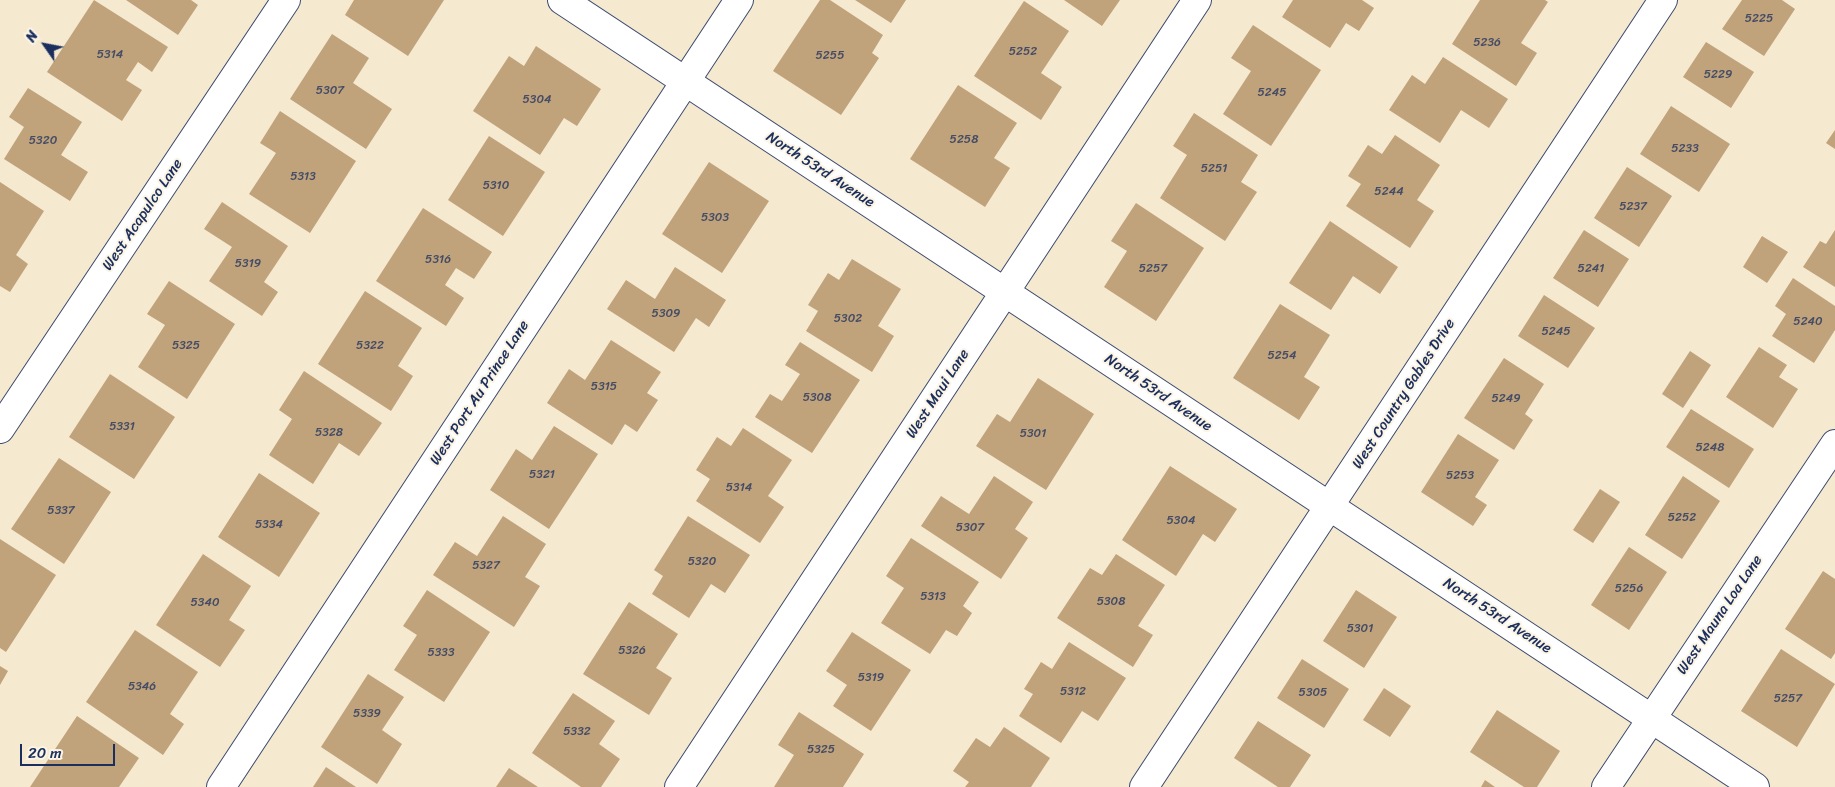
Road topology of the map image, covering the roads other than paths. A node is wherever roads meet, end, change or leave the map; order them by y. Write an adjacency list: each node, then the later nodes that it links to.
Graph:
1 (286, 0): 8 (street, West Acapulco Lane)
2 (562, 0): 6 (street, North 53rd Avenue)
3 (738, 0): 6 (street, West Port Au Prince Lane)
4 (1196, 0): 7 (street, West Maui Lane)
5 (1663, 0): 10 (street, West Country Gables Drive)
6 (685, 81): 7 (street, North 53rd Avenue); 12 (street, West Port Au Prince Lane)
7 (1006, 292): 10 (street, North 53rd Avenue); 13 (street, West Maui Lane)
8 (0, 430)
9 (1835, 444): 11 (street, West Mauna Loa Lane)
10 (1330, 507): 11 (street, North 53rd Avenue); 14 (street, West Country Gables Drive)
11 (1652, 718): 15 (street, West Mauna Loa Lane); 16 (street, North 53rd Avenue)
12 (221, 787)
13 (679, 787)
14 (1144, 787)
15 (1606, 787)
16 (1755, 787)

